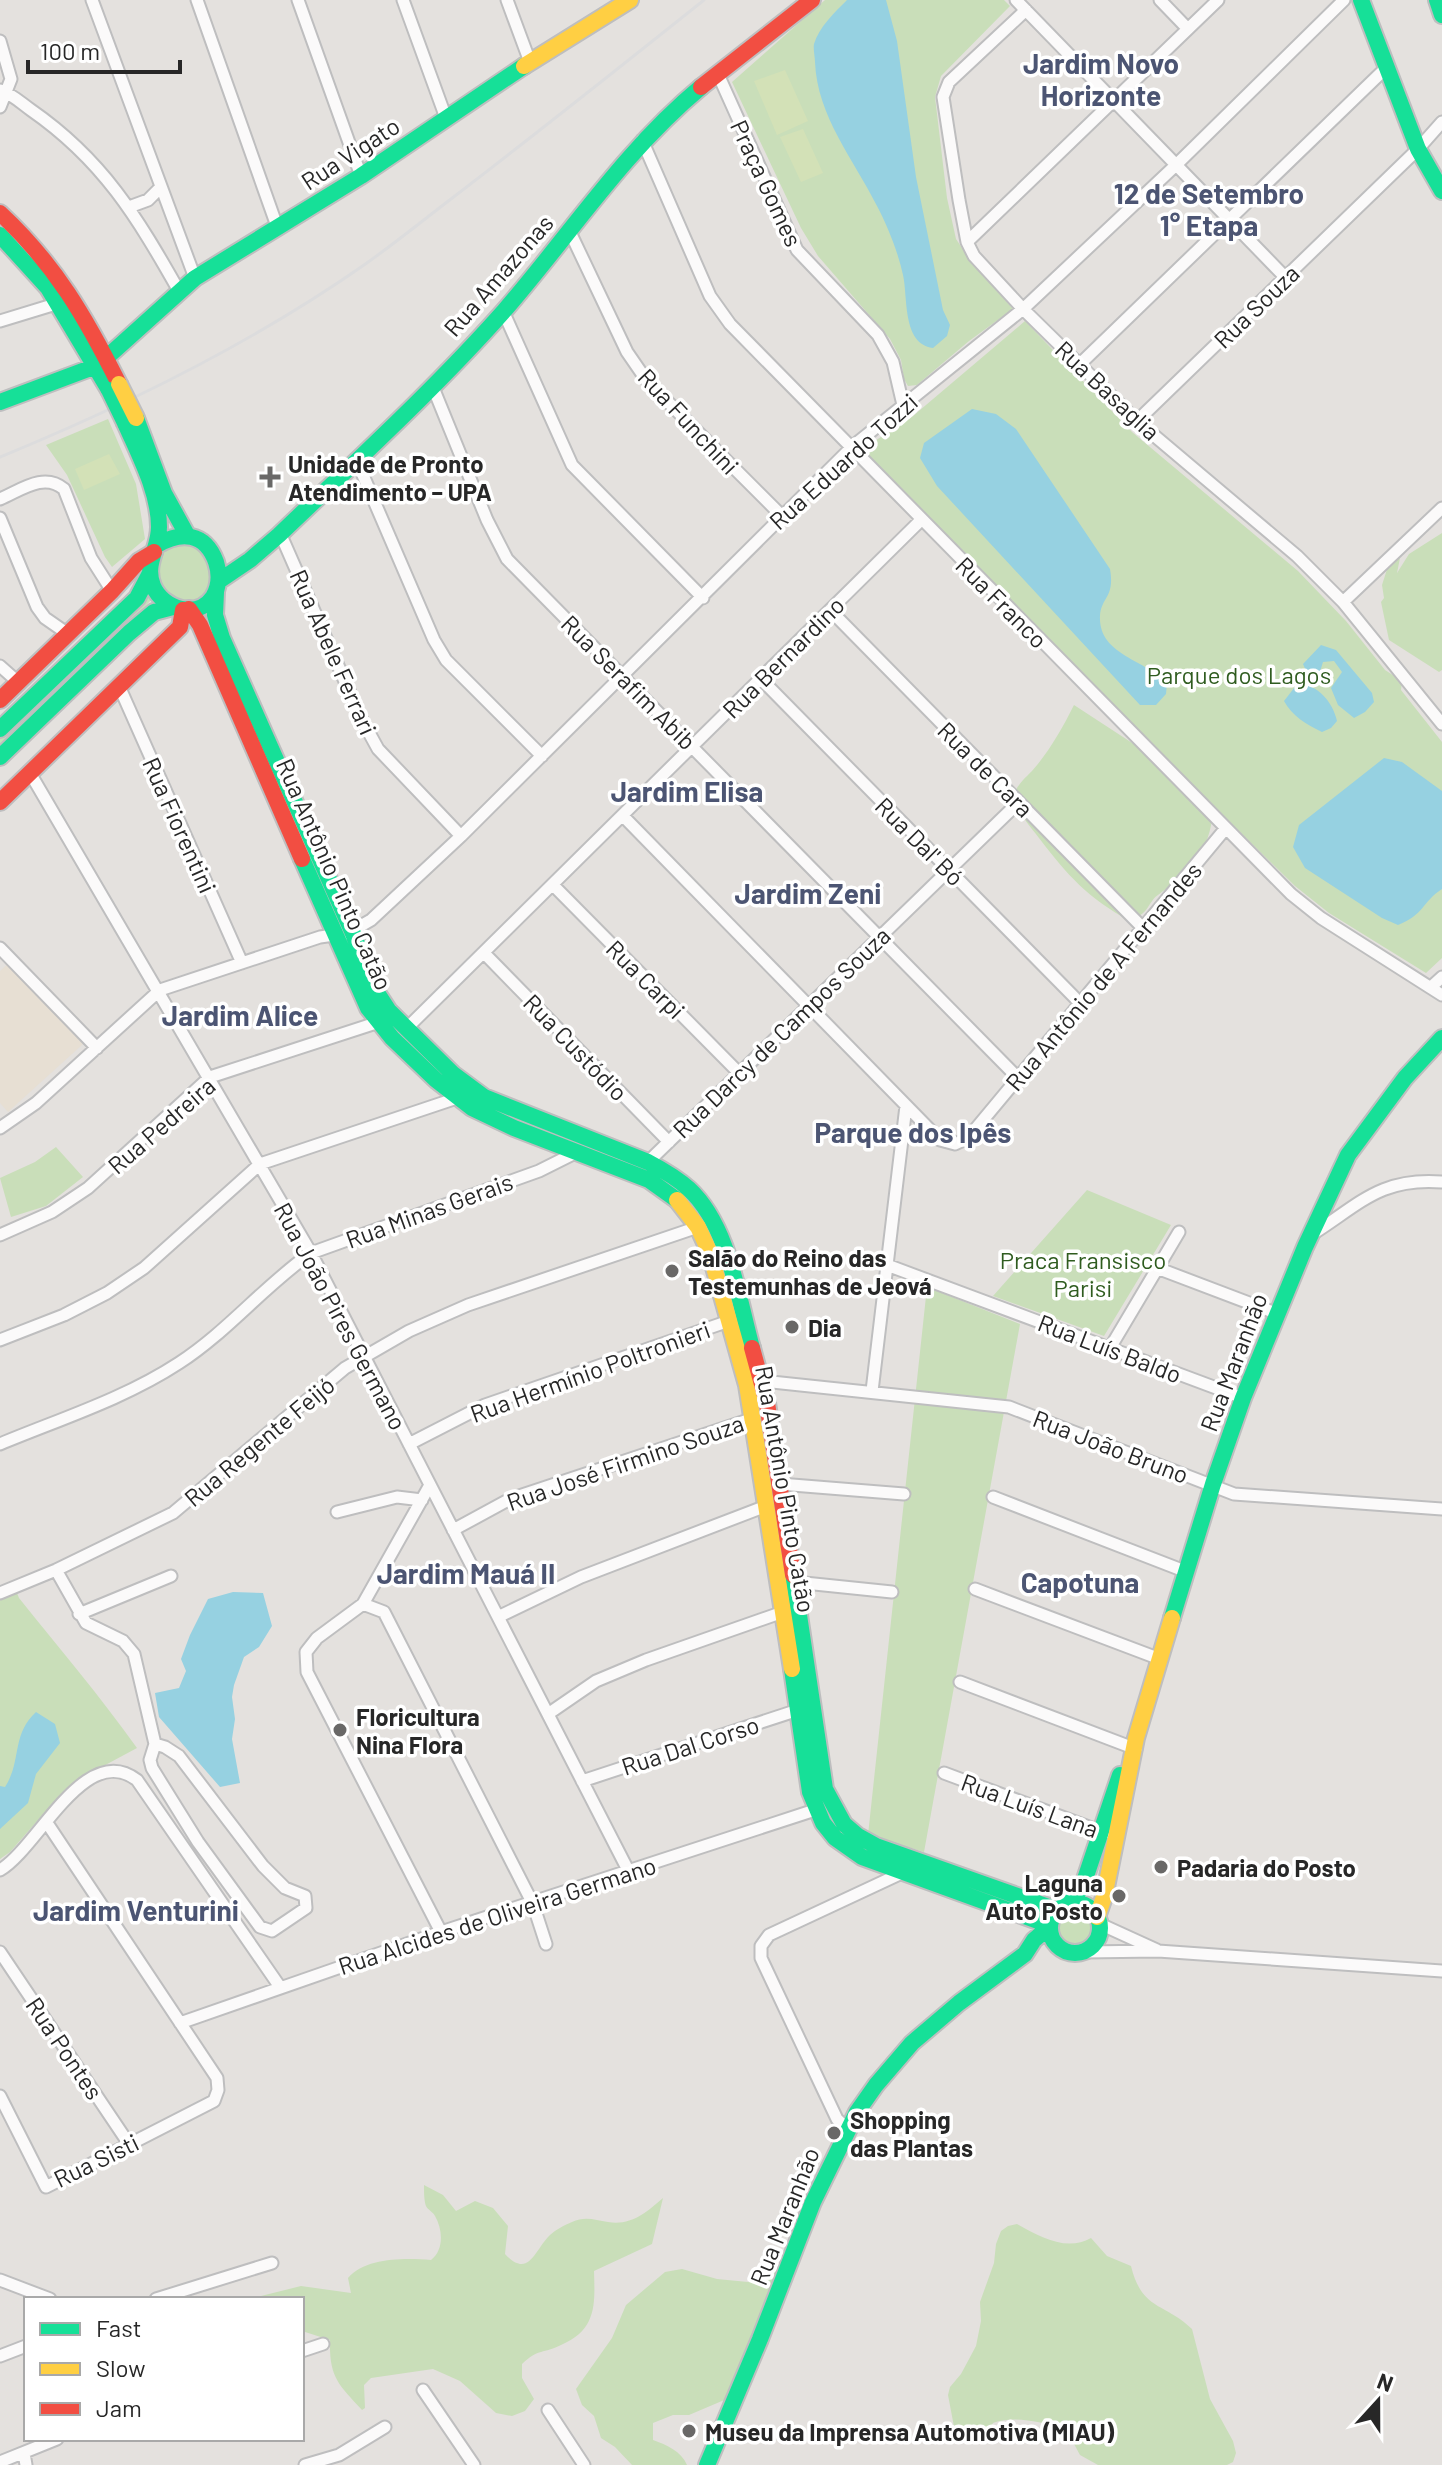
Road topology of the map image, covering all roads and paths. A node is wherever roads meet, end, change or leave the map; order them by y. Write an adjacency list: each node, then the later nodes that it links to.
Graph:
1 (92, 0): 29 (street)
2 (197, 0): 34 (street)
3 (298, 0): 28 (street)
4 (403, 0): 23 (street)
5 (507, 0): 17 (street)
6 (630, 0): 13 (main road, Rua Vigato)
7 (812, 0): 19 (main road, Rua Amazonas)
8 (1016, 0): 14 (street)
9 (1160, 0): 15 (street)
10 (1218, 0): 15 (street)
11 (1344, 0): 27 (street, Rua Eduardo Tozzi)
12 (1361, 0): 18 (main road)
13 (611, 5): 17 (main road, Rua Vigato)
14 (1026, 10): 21 (street); 37 (street, Rua Basaglia)
15 (1188, 29): 21 (street)
16 (0, 41): 20 (street)
17 (530, 62): 23 (main road, Rua Vigato)
18 (1386, 68): 26 (main road); 33 (street)
19 (717, 72): 25 (main road, Rua Amazonas); 49 (street, Praça Gomes)
20 (4, 91): 22 (street); 31 (street)
21 (1114, 101): 27 (street); 37 (street)
22 (0, 107)
23 (446, 118): 28 (main road, Rua Vigato)
24 (1442, 122): 26 (street, Rua Souza)
25 (642, 140): 35 (main road, Rua Amazonas); 52 (street, Rua Franco)
26 (1418, 149): 30 (main road); 38 (street, Rua Souza)
27 (1176, 165): 33 (street); 42 (street, Rua Eduardo Tozzi)
28 (361, 176): 34 (main road, Rua Vigato)
29 (160, 188): 31 (street); 39 (street)
30 (1442, 191)
31 (129, 207): 40 (street)
32 (0, 213): 45 (main road)
33 (1229, 220): 38 (street); 46 (street)
34 (278, 229): 39 (main road, Rua Vigato)
35 (569, 230): 43 (main road, Rua Amazonas); 56 (street, Rua Funchini)
36 (1, 237): 41 (main road)
37 (967, 242): 42 (street, Rua Basaglia)
38 (1285, 277): 51 (street, Rua Souza)
39 (195, 278): 40 (main road, Rua Vigato)
40 (179, 291): 45 (main road, Rua Vigato)
41 (59, 303): 44 (street); 45 (main road)
42 (1023, 309): 46 (street, Rua Basaglia); 49 (street, Rua Eduardo Tozzi)
43 (503, 311): 47 (main road, Rua Amazonas); 64 (street)
44 (0, 321)
45 (101, 362): 48 (main road, Rua Vigato); 50 (main road, bridge)
46 (1079, 365): 51 (street, Rua Basaglia)
47 (432, 385): 53 (main road, Rua Amazonas); 70 (street, Rua Serafim Abib)
48 (0, 402)
49 (903, 405): 52 (street, Rua Eduardo Tozzi)
50 (130, 421): 59 (main road); 61 (main road)
51 (1137, 421): 65 (street, Rua Basaglia)
52 (853, 446): 56 (street, Rua Eduardo Tozzi); 58 (street, Rua Franco)
53 (356, 459): 60 (main road, Rua Amazonas); 78 (street)
54 (0, 499): 63 (street)
55 (1442, 508): 65 (street)
56 (781, 515): 64 (street, Rua Eduardo Tozzi)
57 (0, 518): 68 (street)
58 (921, 520): 67 (street, Rua Bernardino); 84 (street, Rua Franco)
59 (186, 533): 61 (main road); 62 (main road)
60 (280, 533): 62 (main road, Rua Amazonas); 85 (street, Rua Abele Ferrari)
61 (152, 560): 63 (main road); 66 (main road); 76 (main road)
62 (218, 586): 66 (main road); 89 (main road, Rua Antônio Pinto Catão)
63 (112, 591): 68 (main road)
64 (703, 598): 70 (street, Rua Eduardo Tozzi)
65 (1343, 602): 75 (street, Rua Basaglia)
66 (182, 609): 73 (main road); 79 (main road); 90 (main road, Rua Antônio Pinto Catão)
67 (830, 610): 71 (street, Rua Bernardino); 82 (street, Rua de Cara)
68 (68, 634): 72 (main road)
69 (0, 666): 72 (street)
70 (623, 676): 77 (street, Rua Serafim Abib); 78 (street, Rua Eduardo Tozzi)
71 (761, 679): 77 (street, Rua Bernardino); 86 (street, Rua Dal' Bó)
72 (18, 682): 74 (main road)
73 (119, 686): 80 (main road); 94 (street, Rua Fiorentini)
74 (0, 700)
75 (1442, 724)
76 (0, 729)
77 (692, 747): 83 (street, Rua Bernardino); 91 (street, Rua Serafim Abib)
78 (542, 756): 85 (street, Rua Eduardo Tozzi)
79 (0, 757)
80 (30, 773): 81 (main road); 97 (street, Rua João Pires Germano)
81 (0, 802)
82 (1019, 802): 86 (street, Rua Darcy de Campos Souza); 88 (street, Rua de Cara)
83 (623, 816): 87 (street, Rua Bernardino); 100 (street)
84 (1226, 828): 88 (street, Rua Antônio de A Fernandes); 96 (street, Rua Franco)
85 (461, 836): 89 (street, Rua Eduardo Tozzi)
86 (948, 870): 91 (street, Rua Darcy de Campos Souza); 99 (street, Rua Dal' Bó)
87 (553, 885): 93 (street, Rua Bernardino); 105 (street, Rua Carpi)
88 (1143, 928): 99 (street, Rua Antônio de A Fernandes)
89 (352, 931): 90 (street); 102 (main road, Rua Antônio Pinto Catão)
90 (334, 935): 94 (street); 101 (main road, Rua Antônio Pinto Catão)
91 (879, 937): 100 (street, Rua Darcy de Campos Souza); 107 (street, Rua Serafim Abib)
92 (0, 948): 104 (street)
93 (484, 953): 102 (street, Rua Bernardino); 112 (street, Rua Custódio)
94 (242, 963): 97 (street)
95 (1442, 977): 96 (street)
96 (1431, 987): 98 (street, Rua Franco)
97 (160, 990): 104 (street); 106 (street, Rua João Pires Germano)
98 (1442, 995)
99 (1080, 1003): 107 (street, Rua Antônio de A Fernandes)
100 (808, 1005): 105 (street, Rua Darcy de Campos Souza); 109 (street)
101 (379, 1022): 106 (street, Rua Pedreira); 108 (main road, Rua Antônio Pinto Catão)
102 (406, 1029): 113 (main road, Rua Antônio Pinto Catão)
103 (1442, 1038): 120 (main road, Rua Maranhão)
104 (97, 1048): 111 (street)
105 (739, 1073): 112 (street, Rua Darcy de Campos Souza)
106 (210, 1077): 115 (street, Rua João Pires Germano); 119 (street, Rua Pedreira)
107 (1018, 1078): 109 (street, Rua Antônio de A Fernandes)
108 (457, 1098): 113 (main road, Rua Antônio Pinto Catão); 115 (street)
109 (906, 1106): 122 (street)
110 (0, 1112): 111 (street)
111 (5, 1126)
112 (669, 1142): 114 (street, Rua Darcy de Campos Souza)
113 (582, 1146): 114 (main road, Rua Antônio Pinto Catão); 117 (main road, Rua Antônio Pinto Catão); 121 (street, Rua Minas Gerais)
114 (648, 1162): 127 (main road, Rua Antônio Pinto Catão)
115 (260, 1164): 121 (street, Rua João Pires Germano); 126 (street)
116 (1442, 1182): 120 (street)
117 (698, 1227): 125 (main road, Rua Antônio Pinto Catão); 129 (street, Rua Regente Feijó)
118 (1179, 1232): 123 (street)
119 (0, 1235)
120 (1310, 1235): 124 (main road, Rua Maranhão)
121 (311, 1253): 129 (street, Rua João Pires Germano); 134 (street, Rua Minas Gerais)
122 (887, 1265): 128 (street, Rua Luís Baldo); 131 (street)
123 (1157, 1268): 124 (street); 128 (street)
124 (1278, 1314): 132 (main road, Rua Maranhão)
125 (729, 1321): 127 (main road); 133 (main road, Rua Antônio Pinto Catão); 135 (street, Rua Hermínio Poltronieri)
126 (0, 1340)
127 (751, 1342): 130 (main road, Rua Antônio Pinto Catão)
128 (1110, 1348): 132 (street, Rua Luís Baldo)
129 (363, 1355): 135 (street, Rua João Pires Germano); 146 (street, Rua Regente Feijó)
130 (762, 1381): 131 (street, Rua João Bruno); 136 (main road, Rua Antônio Pinto Catão)
131 (872, 1391): 137 (street, Rua João Bruno)
132 (1243, 1398): 137 (main road, Rua Maranhão)
133 (754, 1418): 142 (main road, Rua Antônio Pinto Catão); 145 (street, Rua José Firmino Souza)
134 (0, 1444)
135 (409, 1444): 138 (street, Rua João Pires Germano)
136 (780, 1484): 139 (street); 142 (main road, Rua Antônio Pinto Catão)
137 (1213, 1484): 143 (street, Rua João Bruno); 147 (main road, Rua Maranhão)
138 (430, 1485): 141 (street); 145 (street, Rua João Pires Germano)
139 (904, 1494)
140 (993, 1497): 147 (street)
141 (422, 1500): 144 (street); 153 (street)
142 (774, 1506): 149 (main road, Rua Antônio Pinto Catão); 154 (main road, Rua Antônio Pinto Catão); 156 (street)
143 (1442, 1509)
144 (337, 1512)
145 (453, 1530): 156 (street, Rua João Pires Germano)
146 (56, 1570): 152 (street, Rua Regente Feijó); 155 (street)
147 (1187, 1572): 157 (main road, Rua Maranhão)
148 (171, 1576): 155 (street)
149 (795, 1582): 151 (street); 161 (main road, Rua Antônio Pinto Catão)
150 (975, 1589): 157 (street)
151 (892, 1592)
152 (0, 1593)
153 (363, 1604): 172 (street); 175 (street)
154 (783, 1612): 159 (main road, Rua Antônio Pinto Catão); 160 (street)
155 (79, 1614): 162 (street)
156 (498, 1617): 160 (street, Rua João Pires Germano)
157 (1160, 1659): 163 (main road, Rua Maranhão)
158 (960, 1682): 163 (street)
159 (798, 1710): 161 (main road); 165 (street, Rua Dal Corso); 166 (main road, Rua Antônio Pinto Catão)
160 (548, 1714): 165 (street, Rua João Pires Germano)
161 (816, 1723): 173 (main road, Rua Antônio Pinto Catão)
162 (155, 1744): 162 (street)
163 (1134, 1744): 168 (main road, Rua Maranhão)
164 (944, 1773): 168 (street, Rua Luís Lana)
165 (582, 1781): 170 (street, Rua João Pires Germano)
166 (815, 1810): 170 (street, Rua Alcides de Oliveira Germano); 171 (main road, Rua Antônio Pinto Catão)
167 (47, 1823): 169 (street); 183 (street); 184 (street)
168 (1109, 1834): 173 (main road, Rua Maranhão); 174 (main road, Rua Maranhão)
169 (0, 1870)
170 (629, 1872): 172 (street, Rua Alcides de Oliveira Germano)
171 (904, 1872): 173 (main road, Rua Antônio Pinto Catão); 186 (street)
172 (533, 1904): 175 (street, Rua Alcides de Oliveira Germano); 176 (street)
173 (1056, 1916): 174 (main road); 179 (main road); 181 (main road, Rua Maranhão)
174 (1099, 1920): 177 (street); 180 (main road, Rua Maranhão)
175 (441, 1932): 183 (street, Rua Alcides de Oliveira Germano)
176 (546, 1944)
177 (1158, 1951): 180 (street); 182 (street)
178 (0, 1952): 187 (street, Rua Pontes)
179 (1064, 1952): 180 (main road); 181 (main road)
180 (1084, 1952)
181 (1025, 1954): 186 (main road, Rua Maranhão)
182 (1442, 1971)
183 (280, 1987): 184 (street, Rua Alcides de Oliveira Germano)
184 (180, 2023): 187 (street, Rua Sisti)
185 (0, 2096): 187 (street, Rua Sisti)
186 (848, 2129): 206 (main road, Rua Maranhão)
187 (129, 2144)
188 (272, 2263): 191 (street)
189 (0, 2280): 190 (street)
190 (45, 2297)
191 (162, 2297)
192 (0, 2344): 194 (street)
193 (323, 2344): 195 (street)
194 (20, 2348): 196 (street)
195 (304, 2350)
196 (0, 2356)
197 (423, 2390): 204 (street)
198 (548, 2410): 205 (street)
199 (385, 2427): 203 (street)
200 (54, 2441): 201 (street)
201 (25, 2459): 202 (street)
202 (0, 2462)
203 (305, 2465)
204 (474, 2465)
205 (584, 2465)
206 (707, 2465)

